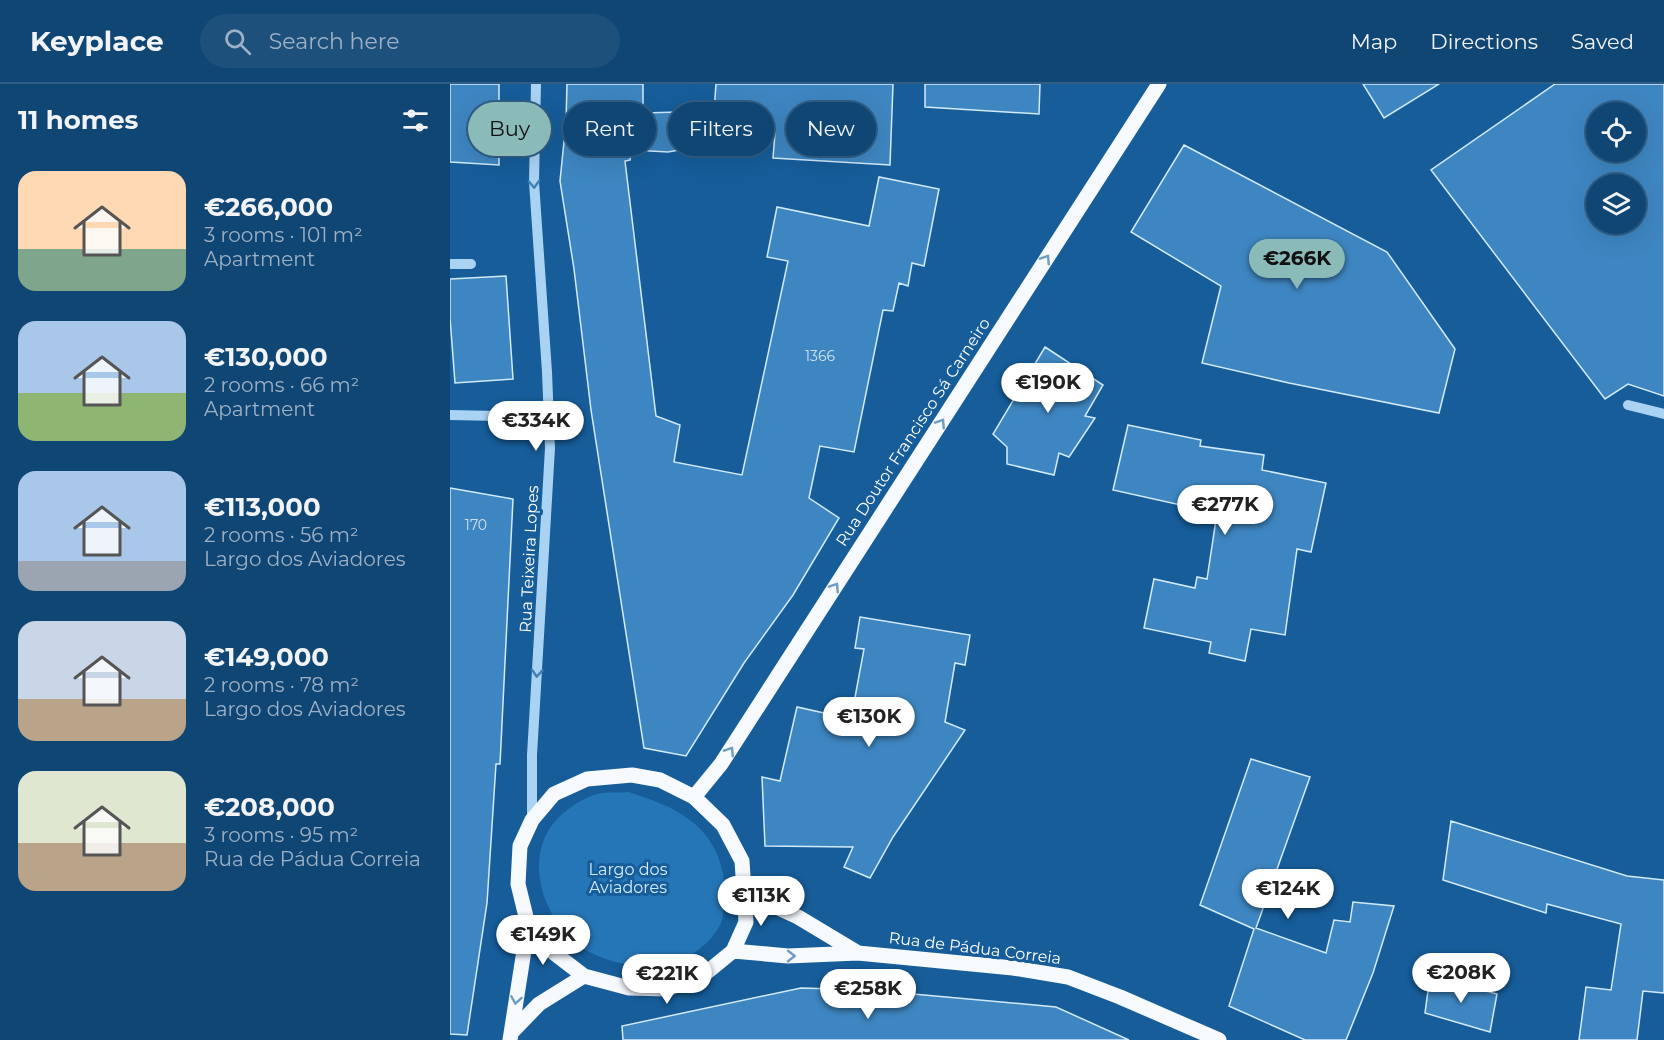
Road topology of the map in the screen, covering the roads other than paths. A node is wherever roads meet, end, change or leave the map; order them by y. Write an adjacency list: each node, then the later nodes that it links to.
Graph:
1 (536, 84): 8 (street, Rua Teixeira Lopes, one-way to 8)
2 (1159, 84): 9 (main road, Rua Doutor Francisco Sá Carneiro, one-way to 2)
3 (450, 264): 4 (street)
4 (471, 264)
5 (1628, 405): 6 (street)
6 (1664, 414)
7 (450, 415): 8 (street)
8 (549, 417): 10 (street, Rua Teixeira Lopes, one-way to 10)
9 (694, 797): 10 (main road); 11 (main road)
10 (532, 820): 12 (main road)
11 (746, 893): 13 (main road); 14 (main road, Rua de Pádua Correia)
12 (528, 925): 15 (main road); 16 (main road, one-way to 16)
13 (733, 951): 14 (main road, Rua de Pádua Correia, one-way to 14); 15 (main road)
14 (858, 953): 17 (main road, Rua de Pádua Correia)
15 (584, 975): 16 (main road)
16 (510, 1036)
17 (1219, 1040)

